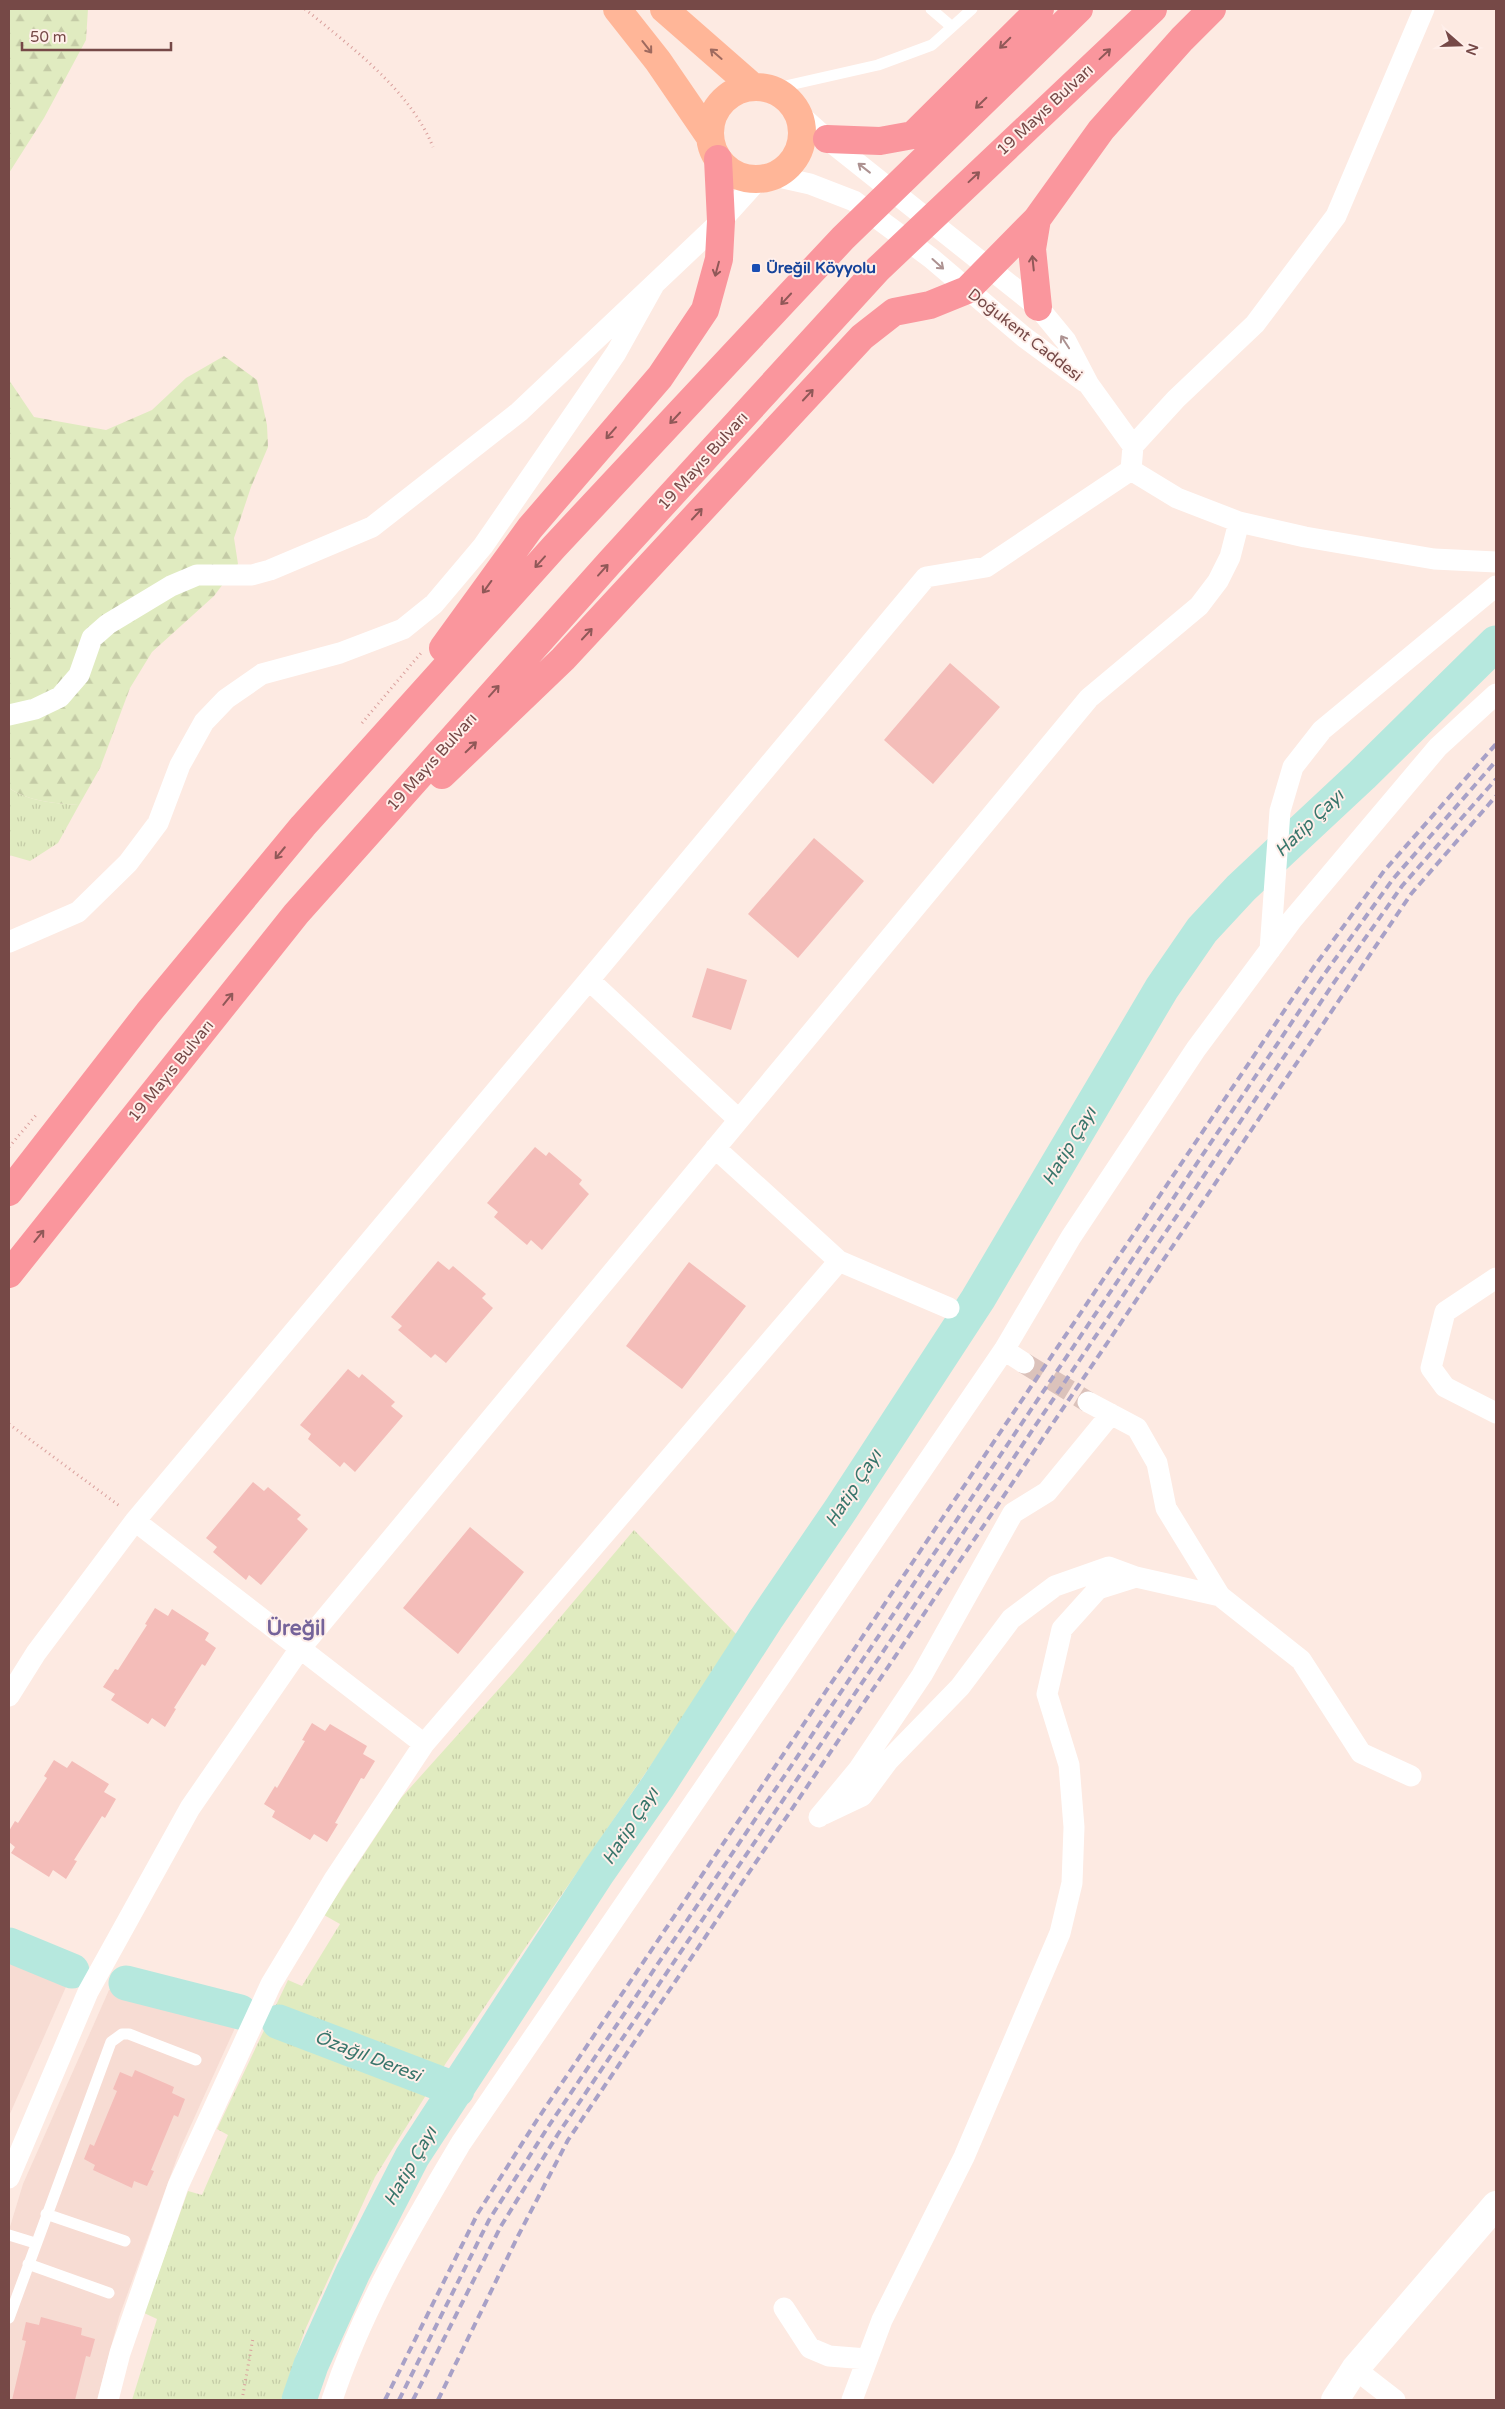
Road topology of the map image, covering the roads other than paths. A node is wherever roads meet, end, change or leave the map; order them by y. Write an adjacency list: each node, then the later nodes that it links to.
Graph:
1 (617, 9): 14 (main road, one-way to 14)
2 (664, 9): 11 (main road, one-way to 2)
3 (931, 9): 10 (lane)
4 (972, 9): 10 (lane)
5 (1040, 9): 13 (highway, one-way to 13)
6 (1078, 9): 30 (highway, one-way to 30)
7 (1153, 9): 31 (highway, 19 Mayıs Bulvarı, one-way to 7)
8 (1212, 9): 16 (highway)
9 (1424, 9): 23 (street)
10 (952, 27): 11 (lane)
11 (762, 88): 12 (main road); 14 (main road)
12 (798, 113): 13 (street, Doğukent Caddesi); 15 (main road)
13 (827, 139): 18 (street, Doğukent Caddesi, one-way to 13)
14 (714, 148): 15 (main road); 17 (highway)
15 (766, 178): 17 (street); 20 (street, Doğukent Caddesi, one-way to 20)
16 (1037, 219): 18 (highway); 21 (highway, one-way to 16)
17 (721, 221): 19 (street); 30 (highway, one-way to 30)
18 (990, 267): 20 (highway); 21 (street, Doğukent Caddesi)
19 (654, 285): 29 (street); 32 (street)
20 (967, 290): 22 (street, Doğukent Caddesi); 31 (highway, one-way to 20)
21 (1038, 307): 22 (street, Doğukent Caddesi, one-way to 21)
22 (1089, 385): 23 (street)
23 (1133, 446): 24 (street)
24 (1131, 470): 25 (street); 34 (street)
25 (1240, 522): 26 (street); 35 (street)
26 (1496, 562)
27 (1496, 586): 33 (street)
28 (1496, 694): 33 (street)
29 (9, 715)
30 (302, 826): 37 (highway, one-way to 37)
31 (296, 914): 39 (highway, 19 Mayıs Bulvarı, one-way to 31)
32 (9, 942)
33 (1270, 950): 42 (street)
34 (589, 980): 35 (street); 47 (street)
35 (738, 1119): 36 (street)
36 (715, 1148): 38 (street); 50 (street)
37 (9, 1192)
38 (839, 1262): 41 (street); 52 (street)
39 (9, 1274)
40 (1496, 1278): 45 (street)
41 (949, 1308)
42 (1004, 1350): 43 (street); 68 (street)
43 (1024, 1363)
44 (1088, 1402): 46 (street)
45 (1496, 1413)
46 (1111, 1414): 48 (street); 49 (street)
47 (131, 1517): 50 (street); 51 (street)
48 (1136, 1577): 49 (street); 65 (street)
49 (1220, 1596): 53 (street)
50 (299, 1650): 52 (street); 55 (street)
51 (9, 1696)
52 (424, 1744): 67 (street)
53 (1412, 1776)
54 (196, 2060): 57 (lane)
55 (9, 2178)
56 (1496, 2204): 66 (street)
57 (46, 2214): 59 (lane); 60 (lane)
58 (9, 2235): 60 (lane)
59 (125, 2241)
60 (35, 2243): 61 (lane)
61 (28, 2264): 62 (lane); 64 (lane)
62 (109, 2293)
63 (784, 2308): 65 (street)
64 (9, 2318)
65 (867, 2359): 69 (street)
66 (1355, 2369): 70 (street); 71 (street)
67 (108, 2400)
68 (332, 2400)
69 (852, 2400)
70 (1334, 2400)
71 (1395, 2400)

